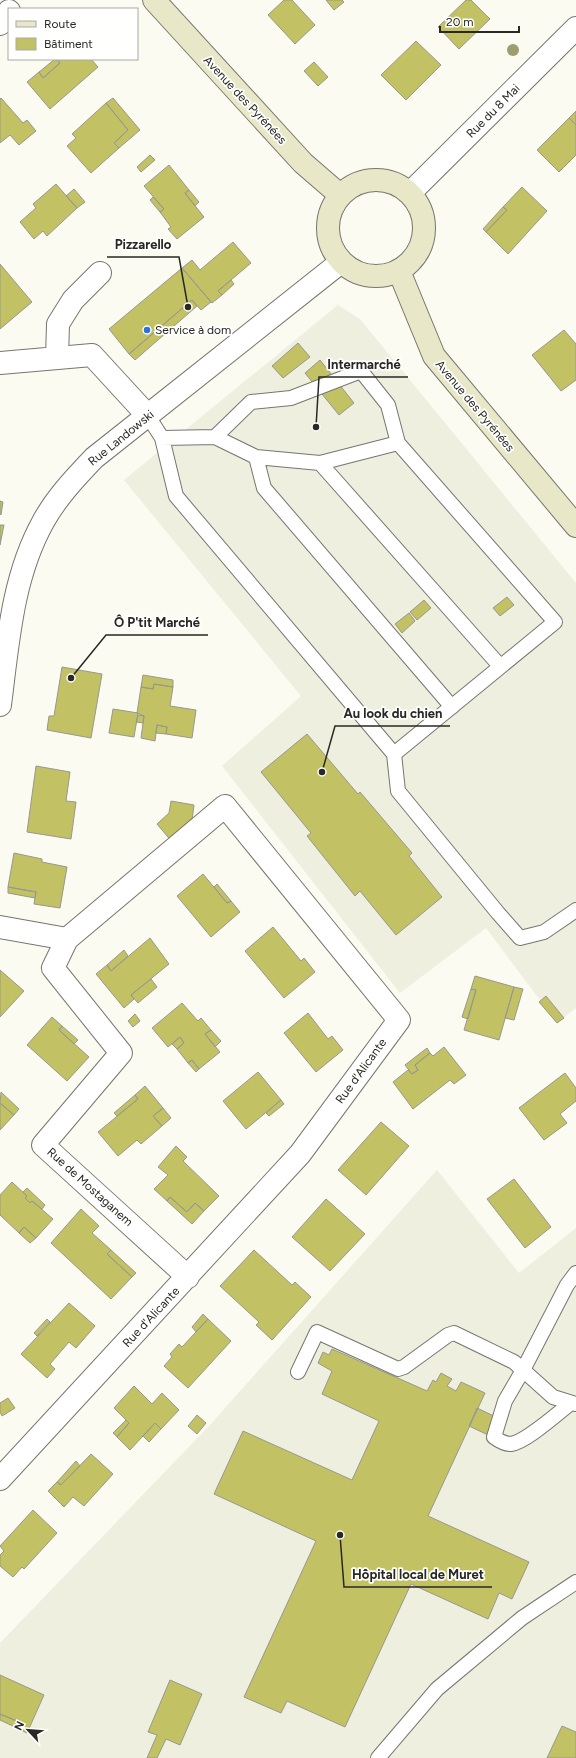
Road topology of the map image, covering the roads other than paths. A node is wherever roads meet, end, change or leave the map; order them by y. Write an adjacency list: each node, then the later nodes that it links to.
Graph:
1 (154, 0): 6 (main road, Avenue des Pyrénées)
2 (8, 13): 3 (street)
3 (0, 24)
4 (576, 28): 5 (street, Rue du 8 Mai)
5 (410, 193): 6 (main road); 8 (main road)
6 (340, 195): 7 (main road)
7 (341, 262): 8 (main road); 12 (street, Rue Landowski)
8 (399, 271): 18 (main road, Avenue des Pyrénées)
9 (100, 273): 10 (street)
10 (56, 358): 11 (street); 12 (street)
11 (0, 363)
12 (148, 416): 14 (lane); 19 (street, Rue Landowski)
13 (215, 437): 14 (lane); 15 (lane); 16 (lane)
14 (162, 438): 23 (lane)
15 (398, 443): 17 (lane); 20 (lane)
16 (256, 457): 17 (lane); 22 (lane)
17 (320, 463): 20 (lane)
18 (576, 526)
19 (6, 608): 21 (street, Rue Landowski)
20 (500, 666): 22 (lane)
21 (0, 705)
22 (452, 707): 23 (lane)
23 (394, 754): 24 (lane)
24 (576, 910)
25 (0, 927): 26 (street)
26 (67, 939): 28 (street, Rue de Mostaganem); 28 (street, Rue d'Alicante)
27 (576, 1273): 29 (lane)
28 (188, 1277): 32 (street, Rue d'Alicante)
29 (523, 1370): 30 (lane); 31 (lane); 31 (lane)
30 (298, 1372)
31 (573, 1404)
32 (0, 1479)
33 (576, 1582): 34 (lane)
34 (378, 1758)

